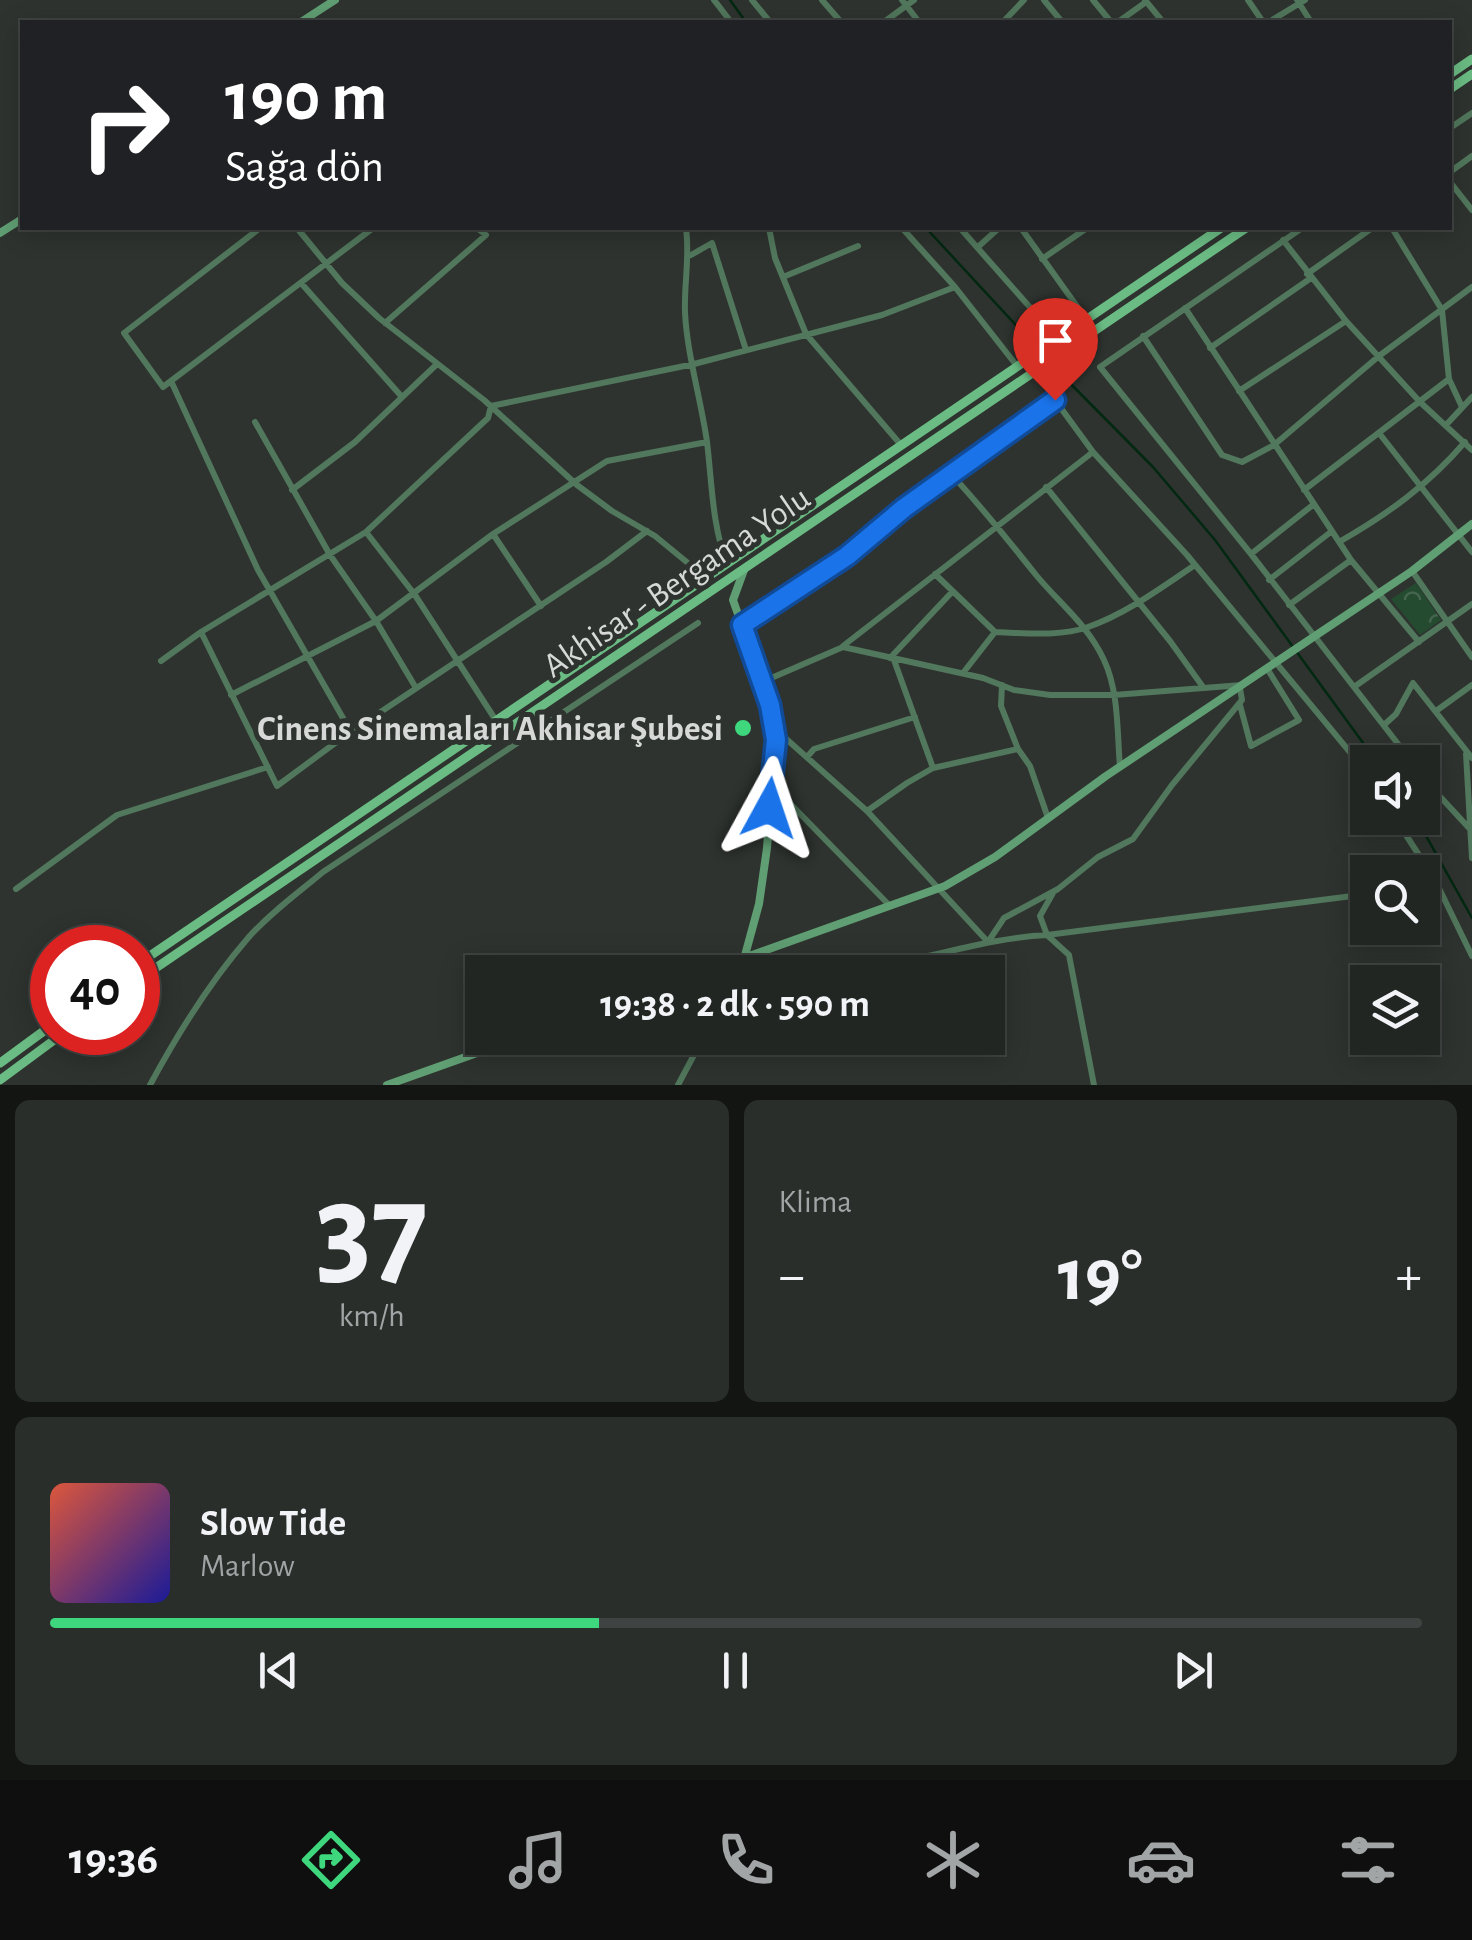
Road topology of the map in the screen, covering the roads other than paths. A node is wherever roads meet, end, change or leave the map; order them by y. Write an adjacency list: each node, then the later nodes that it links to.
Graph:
1 (336, 0): 13 (street)
2 (714, 0): 14 (street)
3 (752, 0): 15 (street)
4 (822, 0): 16 (street)
5 (914, 0): 12 (street)
6 (1024, 0): 17 (street)
7 (1044, 0): 18 (street)
8 (1093, 0): 19 (street)
9 (1248, 0): 21 (street)
10 (1145, 1): 20 (street)
11 (1300, 1): 22 (street)
12 (904, 3)
13 (304, 20)
14 (729, 20)
15 (768, 20)
16 (839, 20)
17 (1009, 20)
18 (1060, 20)
19 (1113, 20)
20 (1118, 20)
21 (1264, 20)
22 (1269, 20)
23 (1452, 185): 24 (street)
24 (1472, 210)
25 (257, 230): 67 (street)
26 (298, 230): 46 (street)
27 (370, 230): 46 (street)
28 (480, 230): 56 (street)
29 (686, 230): 44 (street)
30 (770, 230): 48 (street)
31 (904, 230): 50 (street)
32 (962, 230): 43 (street)
33 (996, 230): 43 (street)
34 (1022, 230): 45 (street)
35 (1085, 230): 45 (street)
36 (1216, 230): 54 (main road, Akhisar - Bergama Yolu)
37 (1243, 230): 104 (main road, Akhisar - Bergama Yolu)
38 (1299, 230): 41 (street)
39 (1369, 230): 47 (street)
40 (1393, 230): 53 (street)
41 (1283, 240): 47 (street); 52 (street)
42 (858, 246): 48 (street)
43 (979, 246): 59 (street)
44 (691, 255): 61 (street); 65 (street)
45 (1042, 259): 54 (street)
46 (326, 264): 49 (street); 56 (street)
47 (1309, 276): 55 (street); 60 (street)
48 (783, 277): 57 (street)
49 (301, 283): 67 (street); 69 (street)
50 (955, 287): 57 (street); 63 (street)
51 (1472, 287): 53 (street)
52 (1184, 308): 58 (street); 60 (street)
53 (1442, 310): 62 (street); 66 (street)
54 (1086, 319): 59 (main road, Akhisar - Bergama Yolu)
55 (1346, 321): 62 (street); 68 (street)
56 (386, 324): 64 (street)
57 (806, 334): 61 (street); 80 (street)
58 (1143, 336): 79 (street); 99 (street)
59 (1058, 338): 63 (main road, Akhisar - Bergama Yolu)
60 (1210, 348): 68 (street)
61 (746, 350): 65 (street)
62 (1379, 356): 71 (street); 79 (street)
63 (1021, 363): 80 (main road, Akhisar - Bergama Yolu)
64 (436, 364): 69 (street); 72 (street)
65 (694, 364): 72 (street); 77 (street)
66 (1449, 379): 71 (street); 73 (street)
67 (171, 381): 109 (street)
68 (1238, 391): 79 (street)
69 (402, 397): 87 (street)
70 (1472, 397): 73 (street)
71 (1420, 402): 75 (street); 76 (street)
72 (491, 406): 84 (street); 93 (street)
73 (1462, 407): 75 (street)
74 (255, 422): 87 (street)
75 (1446, 425): 78 (street)
76 (1379, 433): 86 (street); 88 (street)
77 (707, 442): 84 (street); 102 (street)
78 (1465, 442): 81 (street); 86 (street)
79 (1274, 444): 88 (street)
80 (901, 445): 102 (main road, Akhisar - Bergama Yolu)
81 (1472, 450)
82 (1092, 452): 83 (street); 85 (street); 103 (street)
83 (951, 474): 91 (street); 122 (street)
84 (574, 483): 92 (street); 95 (street)
85 (1046, 486): 91 (street); 115 (street)
86 (1424, 487): 96 (street); 97 (street)
87 (292, 490): 100 (street)
88 (1304, 490): 89 (street)
89 (1314, 504): 94 (street); 99 (street)
90 (1472, 524): 96 (street)
91 (998, 527): 106 (street); 123 (street)
92 (647, 531): 107 (street); 118 (street)
93 (366, 532): 100 (street); 113 (street)
94 (1332, 532): 97 (street); 108 (street)
95 (494, 534): 113 (street); 118 (street)
96 (1460, 536): 98 (street); 105 (street)
97 (1339, 542): 101 (street)
98 (1472, 552)
99 (1251, 554): 108 (street)
100 (330, 555): 109 (street); 119 (street)
101 (1351, 560): 112 (street); 117 (street)
102 (727, 564): 107 (main road, Akhisar - Bergama Yolu)
103 (1196, 564): 115 (street); 134 (street)
104 (744, 569): 110 (main road, Akhisar - Bergama Yolu); 114 (street)
105 (1412, 571): 112 (street); 121 (street)
106 (934, 574): 111 (street); 128 (street)
107 (706, 577): 148 (main road, Akhisar - Bergama Yolu)
108 (1269, 580): 117 (street)
109 (271, 592): 124 (street); 129 (street)
110 (710, 592): 114 (street); 179 (main road, Akhisar - Bergama Yolu)
111 (952, 592): 125 (street); 131 (street)
112 (1380, 592): 126 (street); 127 (street)
113 (415, 595): 119 (street); 132 (street)
114 (733, 600): 122 (street)
115 (1138, 602): 123 (street); 142 (street)
116 (1472, 604): 121 (street)
117 (1289, 605): 126 (street)
118 (541, 606): 132 (street)
119 (376, 622): 129 (street); 141 (street)
120 (698, 623): 186 (street)
121 (1446, 624): 127 (street); 130 (street)
122 (742, 625): 136 (street)
123 (1086, 628): 125 (street); 144 (street)
124 (201, 632): 133 (street); 143 (street)
125 (995, 632): 135 (street)
126 (1314, 636): 134 (street); 140 (street)
127 (1419, 642): 140 (street)
128 (842, 647): 131 (street); 136 (street)
129 (308, 654): 143 (street); 151 (street)
130 (1472, 657)
131 (891, 659): 135 (street); 147 (street)
132 (457, 660): 141 (street); 148 (street)
133 (161, 661)
134 (1275, 665): 139 (street); 145 (street); 154 (street)
135 (962, 674): 137 (street)
136 (762, 682): 150 (street)
137 (1002, 685): 144 (street); 153 (street)
138 (1472, 685): 146 (street)
139 (1242, 687): 142 (street); 145 (street); 158 (street)
140 (1354, 687): 149 (street)
141 (416, 688): 151 (street)
142 (1204, 688): 144 (street)
143 (231, 695): 157 (street)
144 (1114, 695): 158 (street)
145 (1239, 704): 169 (street)
146 (1436, 711): 149 (street); 155 (street)
147 (915, 718): 156 (street); 159 (street)
148 (495, 719): 174 (main road, Akhisar - Bergama Yolu)
149 (1384, 725): 152 (street)
150 (774, 727): 156 (street); 160 (street)
151 (352, 732): 157 (street)
152 (1399, 745)
153 (1018, 749): 159 (street); 163 (street)
154 (1350, 753)
155 (1469, 754): 164 (street)
156 (807, 757): 162 (street)
157 (268, 767): 167 (street)
158 (1120, 767): 163 (street)
159 (933, 768): 162 (street)
160 (770, 784): 171 (street); 175 (street)
161 (1440, 797): 164 (street)
162 (868, 811): 166 (street)
163 (1048, 818): 166 (street)
164 (1470, 829): 165 (street)
165 (1472, 858)
166 (937, 888): 171 (street); 173 (street)
167 (16, 889)
168 (1440, 890): 178 (street)
169 (1054, 891): 172 (street); 173 (street)
170 (1350, 896): 172 (street)
171 (890, 906): 176 (street)
172 (1048, 935): 173 (street); 189 (street)
173 (988, 942): 177 (street)
174 (160, 949)
175 (745, 955)
176 (755, 955)
177 (924, 955)
178 (1472, 956)
179 (160, 965)
180 (30, 1041): 184 (main road)
181 (34, 1055): 185 (main road)
182 (471, 1055): 187 (street)
183 (693, 1055): 188 (street)
184 (0, 1063)
185 (0, 1080)
186 (150, 1085)
187 (387, 1085)
188 (678, 1085)
189 (1094, 1085)

